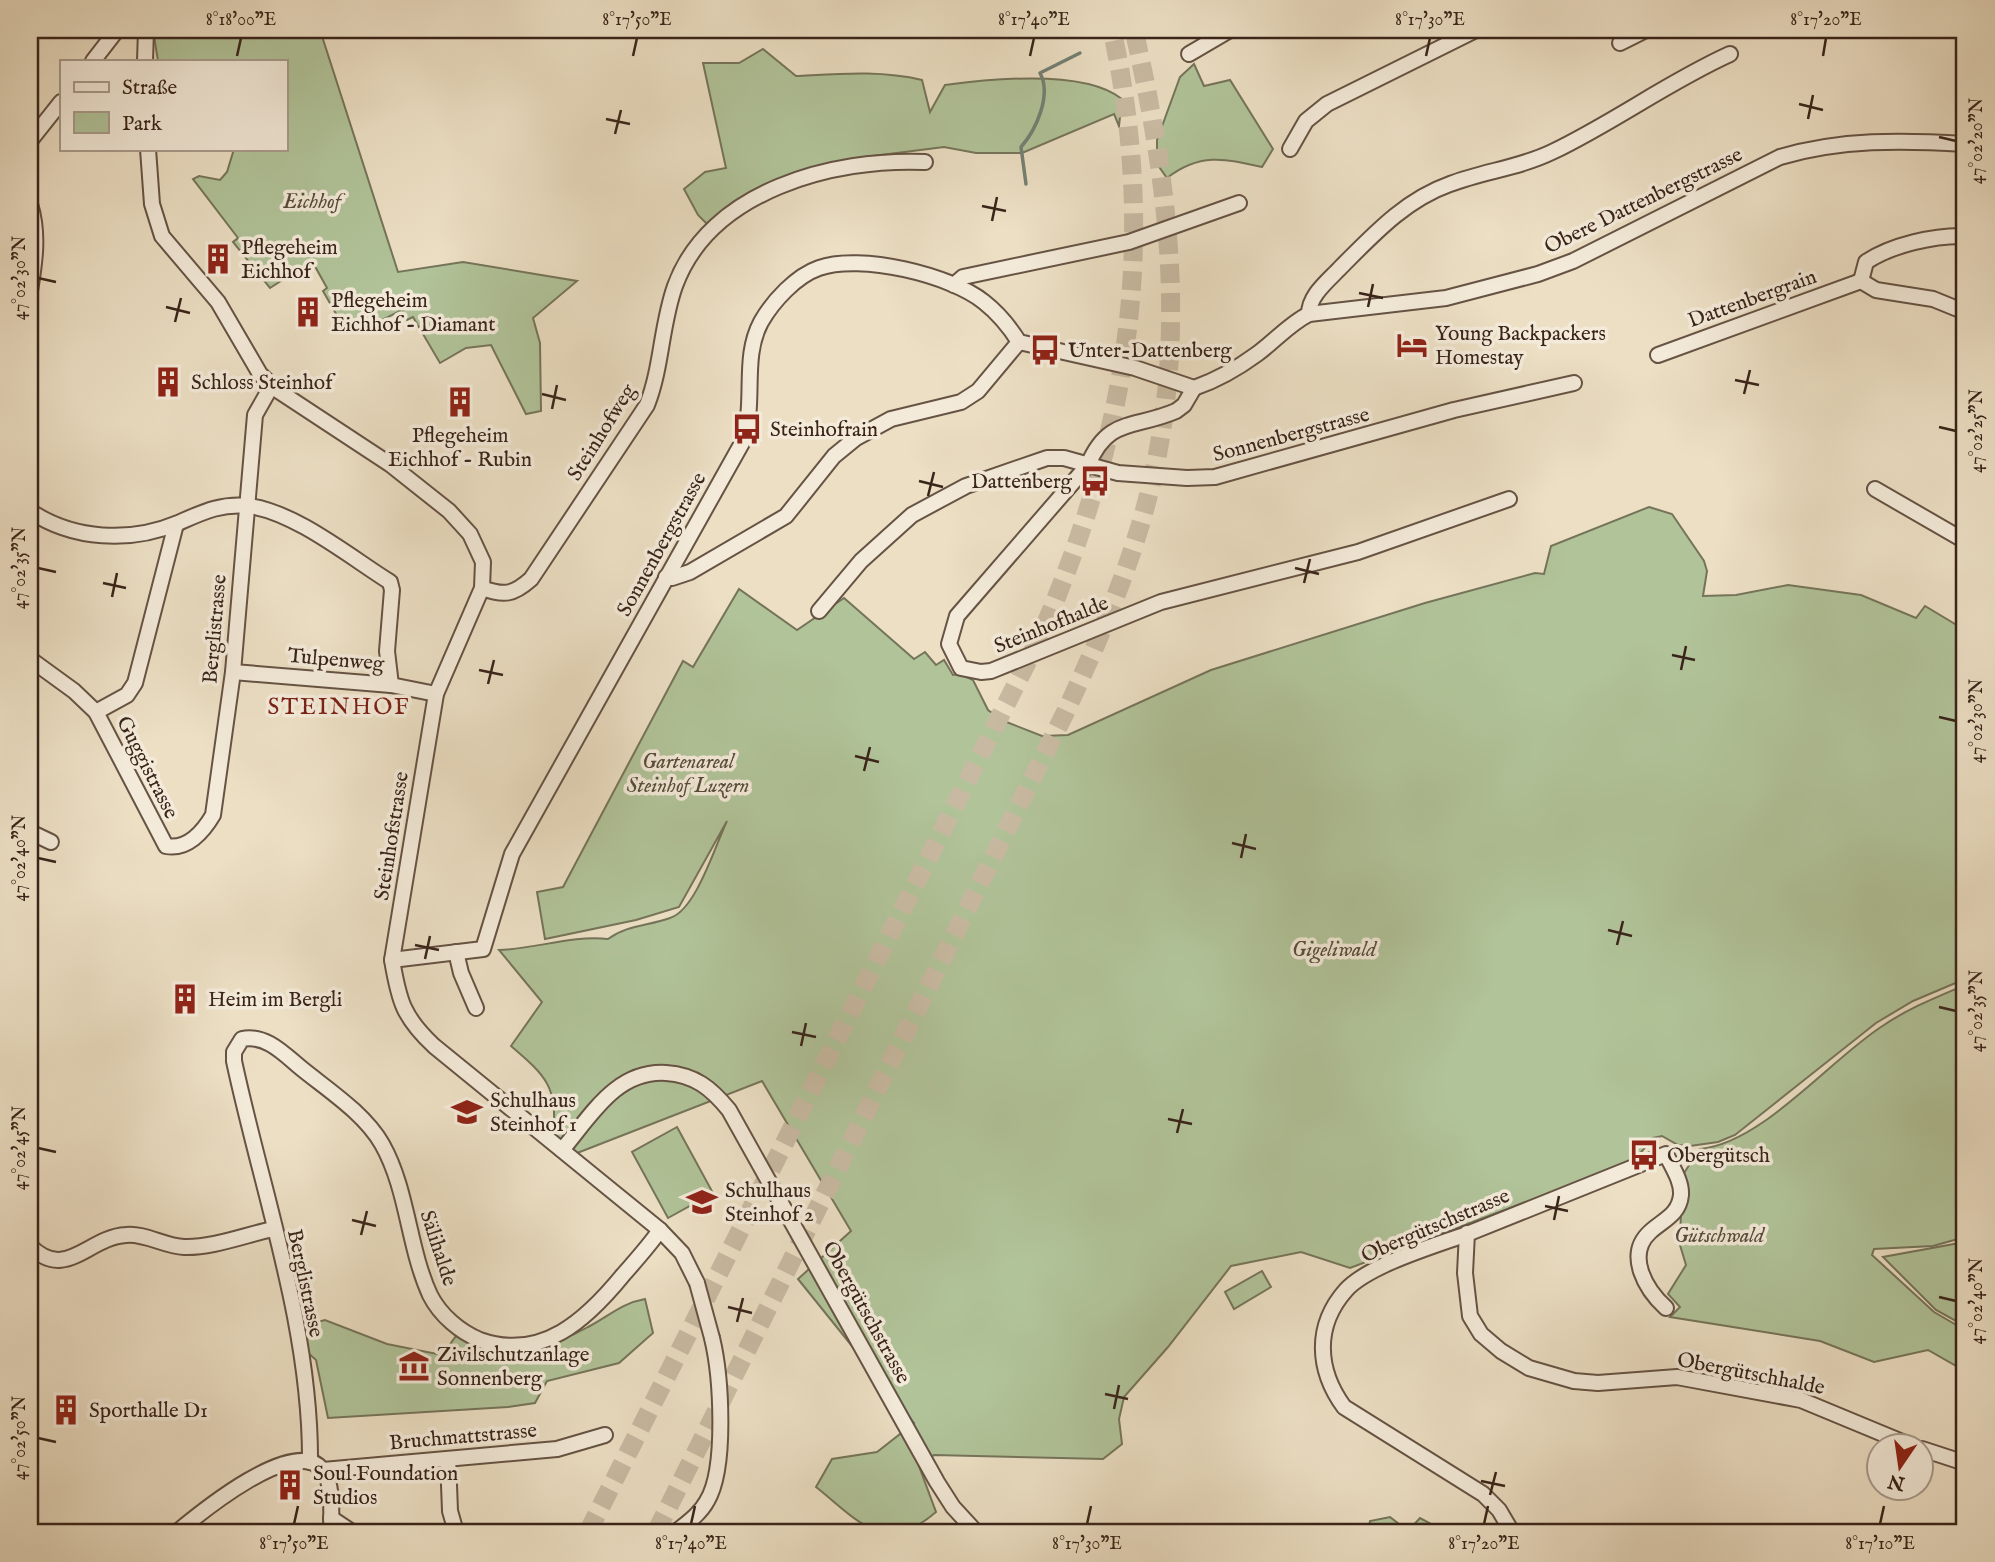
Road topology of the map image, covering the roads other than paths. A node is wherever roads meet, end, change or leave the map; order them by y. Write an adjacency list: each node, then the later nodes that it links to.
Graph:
1 (117, 30): 9 (street)
2 (146, 30): 10 (street)
3 (1230, 30): 7 (street)
4 (1476, 30): 14 (street)
5 (1646, 30): 6 (street)
6 (1620, 43)
7 (1189, 54)
8 (1730, 54): 24 (street)
9 (94, 60)
10 (145, 60)
11 (60, 103): 12 (street)
12 (30, 141)
13 (1965, 144): 24 (street, Obere Dattenbergstrasse)
14 (1290, 149)
15 (148, 150): 28 (street, Steinhofstrasse)
16 (925, 162): 38 (street, Steinhofweg)
17 (1239, 203): 21 (street)
18 (30, 204): 22 (street)
19 (1965, 236): 20 (street)
20 (1861, 281): 23 (street); 26 (street, Dattenbergrain)
21 (954, 285): 25 (street, Sonnenbergstrasse); 37 (street, Sonnenbergstrasse)
22 (30, 291)
23 (1965, 312)
24 (1309, 314): 29 (street, Obere Dattenbergstrasse)
25 (1018, 342): 29 (street); 37 (street)
26 (1658, 355)
27 (1574, 383): 30 (street, Sonnenbergstrasse)
28 (272, 386): 33 (street, Berglistrasse); 38 (street, Steinhofstrasse)
29 (1194, 388): 30 (street)
30 (1088, 465): 32 (street, Steinhofhalde); 39 (street)
31 (1875, 489): 36 (street)
32 (1509, 499)
33 (246, 506): 35 (street); 41 (street, Berglistrasse); 42 (street)
34 (30, 511): 35 (street)
35 (176, 524): 44 (street)
36 (1965, 541)
37 (666, 577): 48 (street, Sonnenbergstrasse)
38 (482, 588): 43 (street, Steinhofstrasse)
39 (819, 611)
40 (30, 659): 44 (street, Guggistrasse)
41 (233, 672): 42 (street, Tulpenweg); 47 (street, Berglistrasse)
42 (391, 685): 43 (street, Tulpenweg)
43 (436, 694): 49 (street, Steinhofstrasse)
44 (96, 712): 47 (street, Guggistrasse)
45 (30, 832): 46 (street)
46 (51, 842)
47 (163, 843)
48 (456, 952): 49 (street, Sonnenbergstrasse); 50 (street)
49 (392, 960): 52 (street, Steinhofstrasse)
50 (476, 1008)
51 (242, 1039): 53 (street, Berglistrasse); 54 (street, Sälihalde)
52 (562, 1150): 54 (street, Steinhofstrasse); 70 (street, Obergütschstrasse)
53 (273, 1229): 56 (street); 62 (street, Berglistrasse)
54 (660, 1230): 69 (street, Steinhofstrasse, bridge)
55 (1467, 1233): 57 (street, Obergütschstrasse); 58 (street, Obergütschhalde); 71 (street, Obergütschstrasse)
56 (30, 1246)
57 (1666, 1308)
58 (1877, 1432)
59 (605, 1435): 61 (street, Bruchmattstrasse)
60 (1936, 1454): 63 (street)
61 (448, 1459): 64 (street, Bruchmattstrasse); 68 (street)
62 (310, 1462): 64 (street); 66 (street)
63 (1965, 1463)
64 (323, 1470): 65 (street)
65 (331, 1525): 67 (street)
66 (177, 1532)
67 (352, 1532)
68 (456, 1532)
69 (676, 1532)
70 (976, 1532)
71 (1512, 1532)

